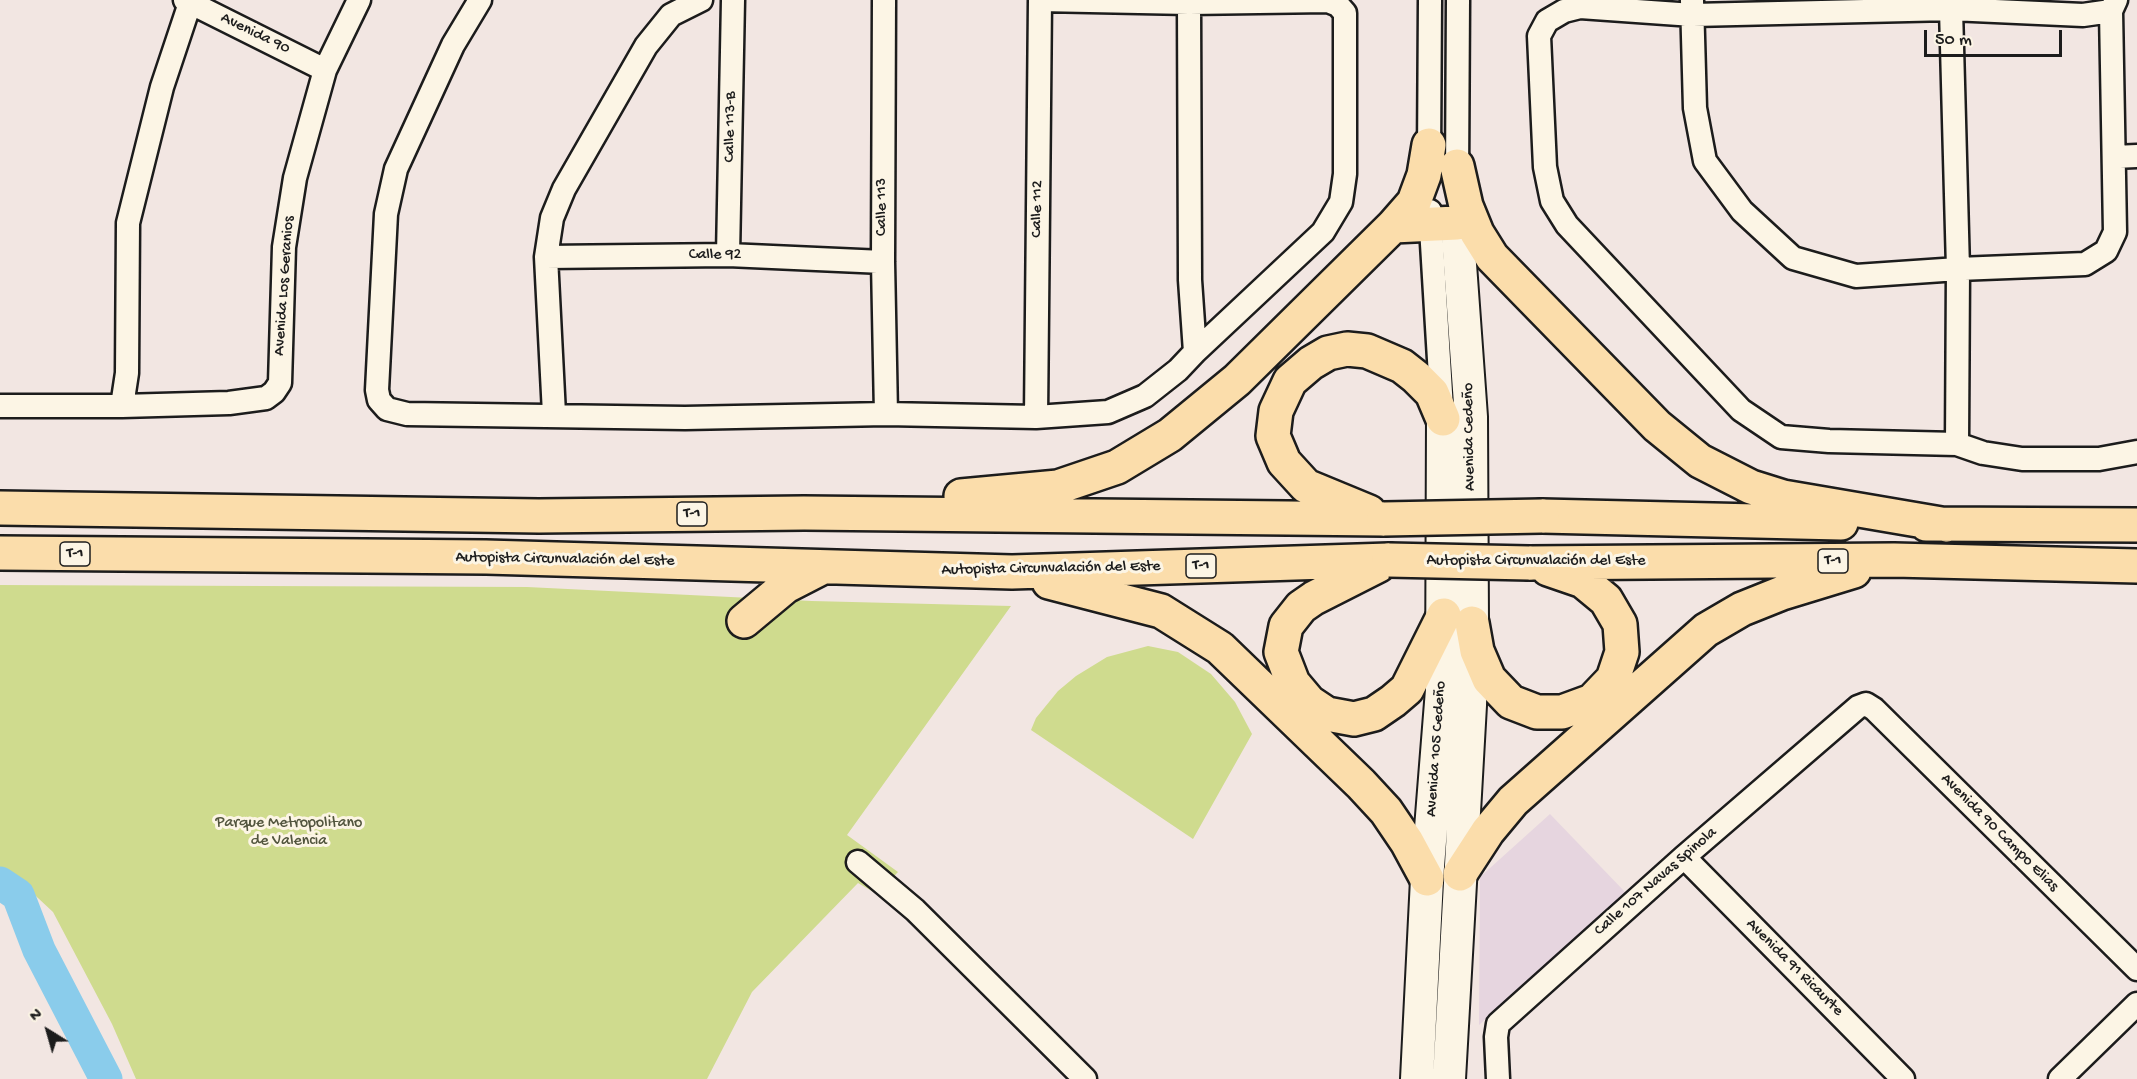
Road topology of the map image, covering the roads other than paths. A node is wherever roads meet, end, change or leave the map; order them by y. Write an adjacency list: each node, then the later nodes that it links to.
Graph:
1 (359, 0): 14 (street, Avenida Los Geranios)
2 (480, 0): 28 (street)
3 (701, 0): 22 (street)
4 (733, 0): 21 (street, Calle 113-B)
5 (884, 0): 23 (street, Calle 113)
6 (1040, 0): 10 (street); 30 (street, Calle 112)
7 (1430, 0): 15 (street, Avenida Cedeño)
8 (1458, 0): 18 (street, Avenida Cedeño)
9 (189, 1): 14 (street, Avenida 90); 27 (street)
10 (1189, 3): 25 (street); 25 (street)
11 (2113, 5): 13 (street); 17 (street)
12 (1693, 8): 13 (street); 24 (street); 32 (street)
13 (1951, 9): 24 (street)
14 (325, 70): 27 (street, Avenida Los Geranios)
15 (1429, 144): 19 (street, Avenida Cedeño); 20 (highway)
16 (2137, 156): 17 (street)
17 (2114, 157): 24 (street)
18 (1457, 166): 19 (street, Avenida Cedeño); 37 (highway)
19 (1444, 224): 20 (highway); 31 (street, Avenida Cedeño); 47 (main road, Avenida Cedeño)
20 (1393, 225): 35 (highway)
21 (728, 255): 22 (street, Calle 92); 23 (street, Calle 92)
22 (546, 257): 28 (street)
23 (883, 262): 29 (street, Calle 113)
24 (1958, 268): 32 (street)
25 (1195, 352): 30 (street)
26 (0, 406): 27 (street, Avenida Los Geranios)
27 (123, 406)
28 (554, 414): 29 (street)
29 (886, 414): 30 (street)
30 (1036, 417)
31 (1443, 419): 36 (highway); 47 (main road, Avenida 105 Cedeño)
32 (1957, 444): 33 (street)
33 (2137, 453)
34 (0, 508): 35 (highway, T-1)
35 (804, 513): 36 (highway, T-1)
36 (1384, 519): 37 (highway, T-1, bridge)
37 (1947, 525): 38 (highway, T-1)
38 (2137, 525)
39 (0, 553): 43 (highway, Autopista Circunvalación del Este / T-1)
40 (1389, 560): 42 (highway, Autopista Circunvalación del Este / T-1, bridge); 46 (highway, Autopista Circunvalación del Este / T-1); 47 (highway)
41 (1894, 560): 42 (highway, Autopista Circunvalación del Este / T-1); 44 (highway, Autopista Circunvalación del Este / T-1); 51 (highway)
42 (1529, 563): 47 (highway)
43 (722, 564): 45 (highway, Autopista Circunvalación del Este / T-1); 45 (highway)
44 (2137, 566)
45 (824, 567): 46 (highway, Autopista Circunvalación del Este / T-1)
46 (1012, 572): 52 (highway)
47 (1458, 619): 51 (main road, Avenida Cedeño); 52 (main road, Avenida 105 Cedeño)
48 (1858, 707): 49 (street, Calle 107 Navas Spinola); 53 (street, Avenida 90 Campo Elias)
49 (1684, 857): 58 (street, Calle 107 Navas Spinola); 59 (street, Avenida 91 Ricaurte)
50 (858, 862): 56 (street)
51 (1460, 874): 55 (main road)
52 (1427, 879): 57 (main road, Avenida 105 Cedeño)
53 (2137, 969)
54 (2137, 1004): 60 (street)
55 (1450, 1077)
56 (1085, 1079)
57 (1417, 1079)
58 (1498, 1079)
59 (1903, 1079)
60 (2060, 1079)

